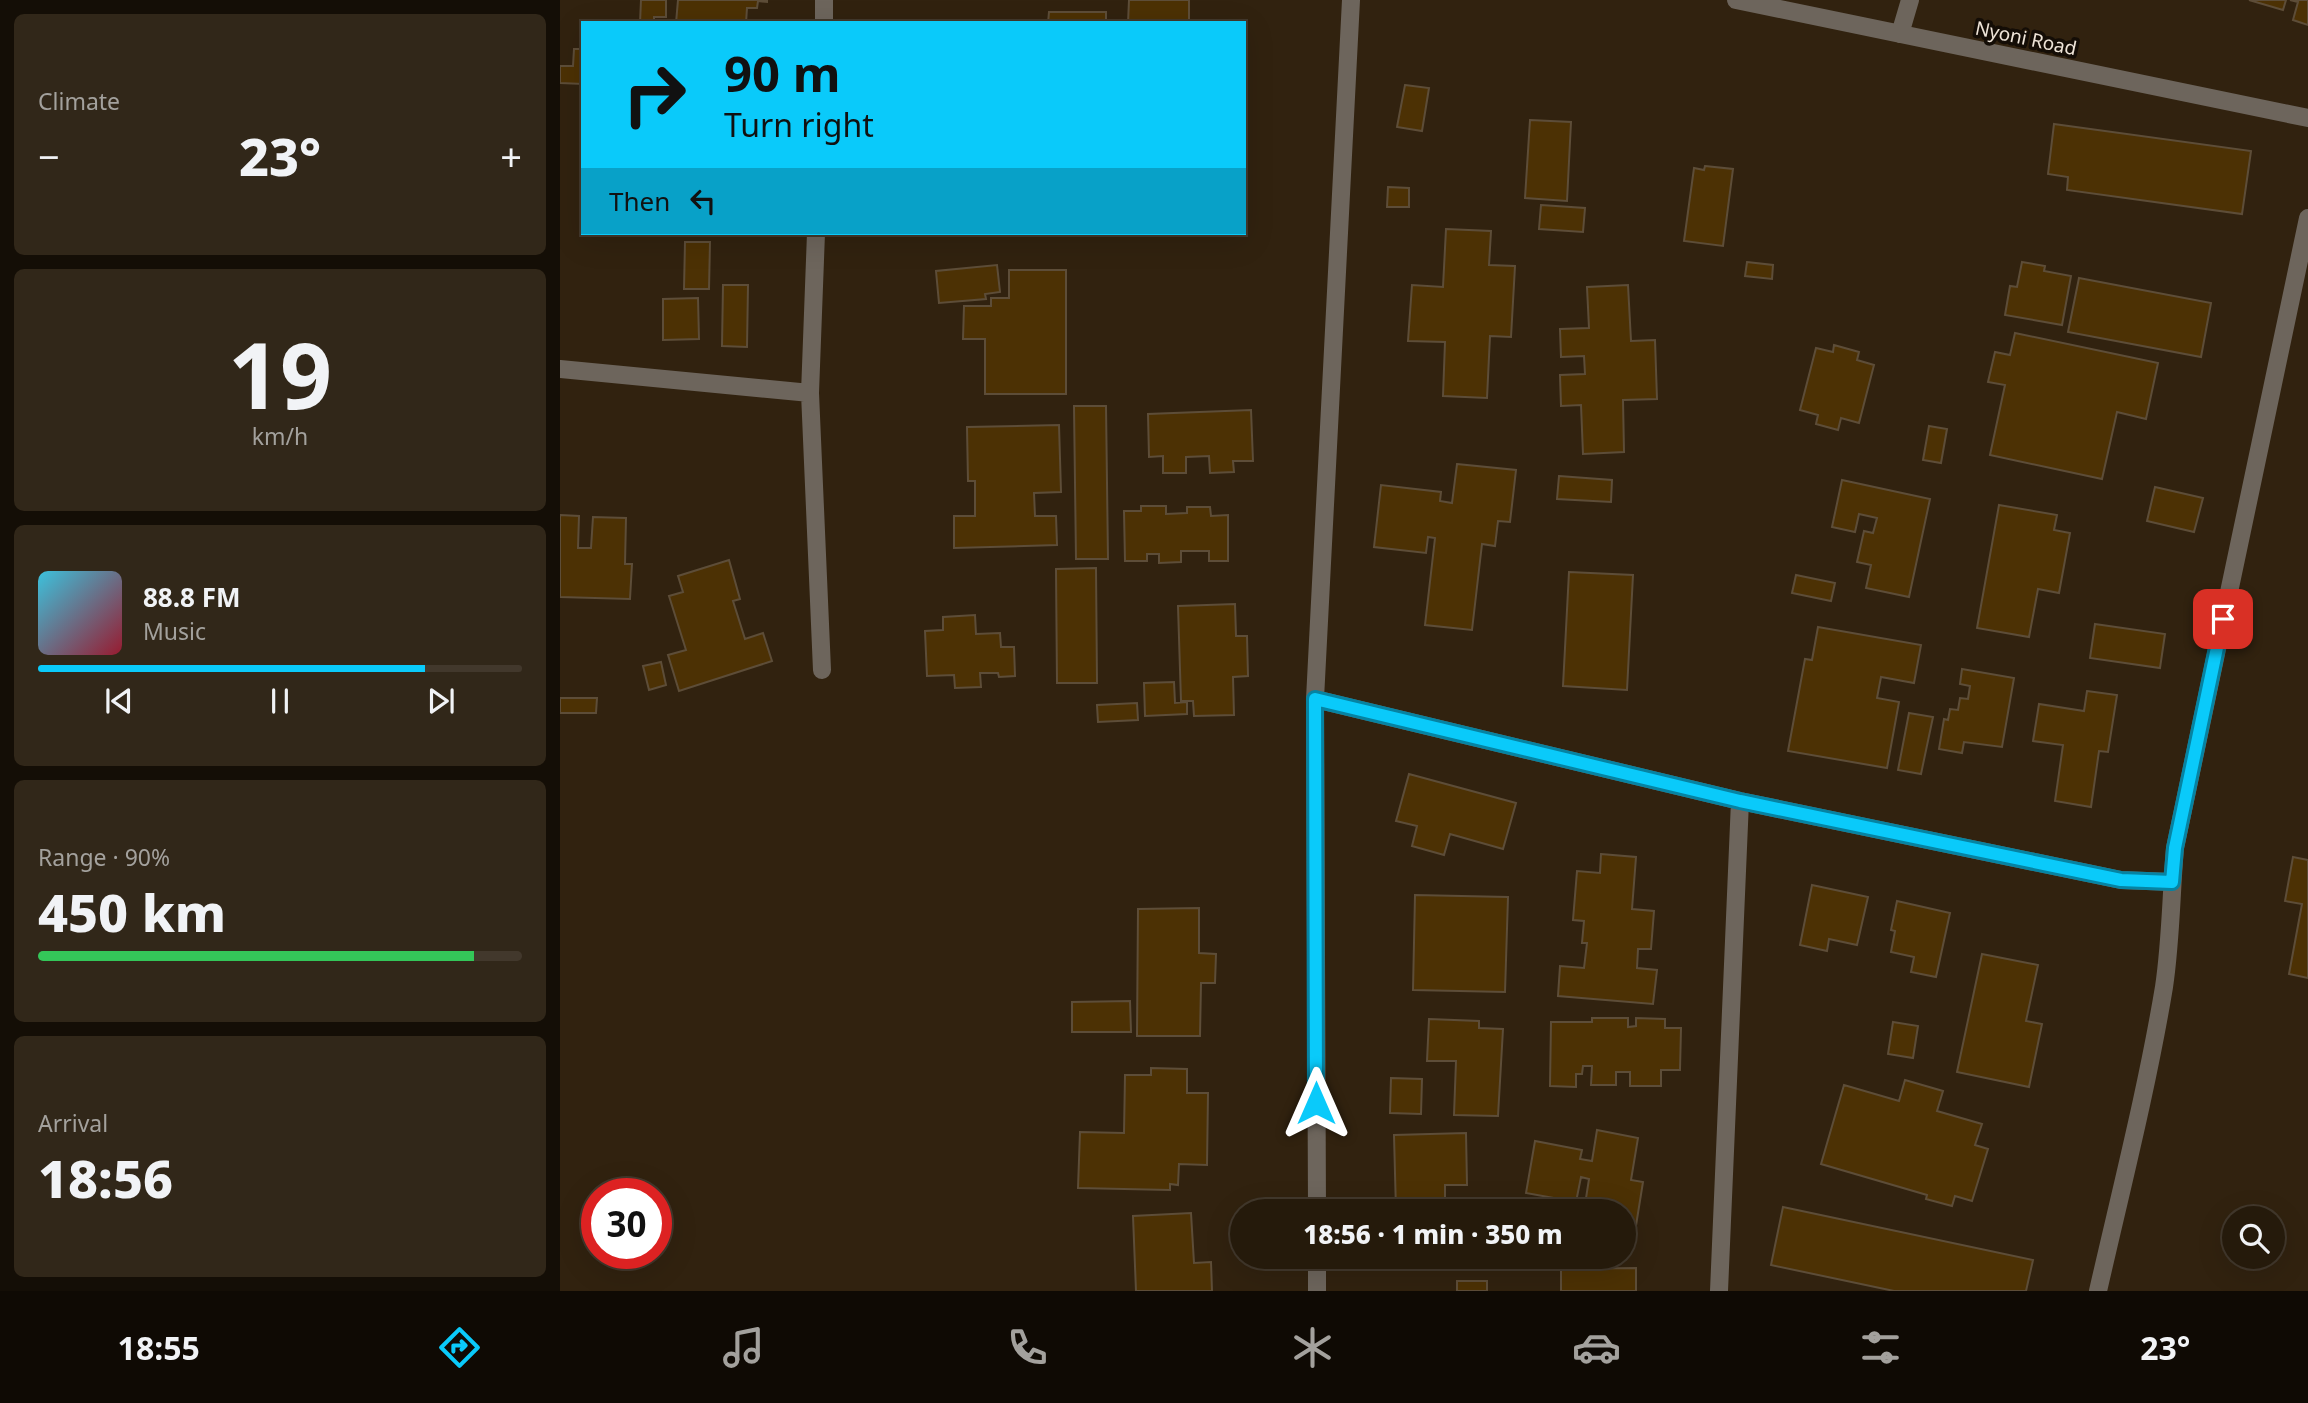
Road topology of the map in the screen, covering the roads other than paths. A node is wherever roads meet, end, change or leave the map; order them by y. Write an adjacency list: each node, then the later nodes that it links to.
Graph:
1 (824, 0): 5 (street)
2 (1352, 0): 13 (street)
3 (1736, 0): 6 (street, Nyoni Road)
4 (1910, 0): 6 (street)
5 (824, 21)
6 (1900, 34): 7 (street, Nyoni Road)
7 (2308, 118)
8 (2308, 218): 15 (street)
9 (816, 235): 11 (street)
10 (560, 369): 11 (street)
11 (810, 393): 12 (street)
12 (822, 670)
13 (1315, 699): 14 (street); 16 (street)
14 (1740, 801): 15 (street); 19 (street)
15 (2172, 882): 20 (street)
16 (1317, 1199)
17 (1317, 1269): 18 (street)
18 (1317, 1291)
19 (1719, 1291)
20 (2098, 1291)

